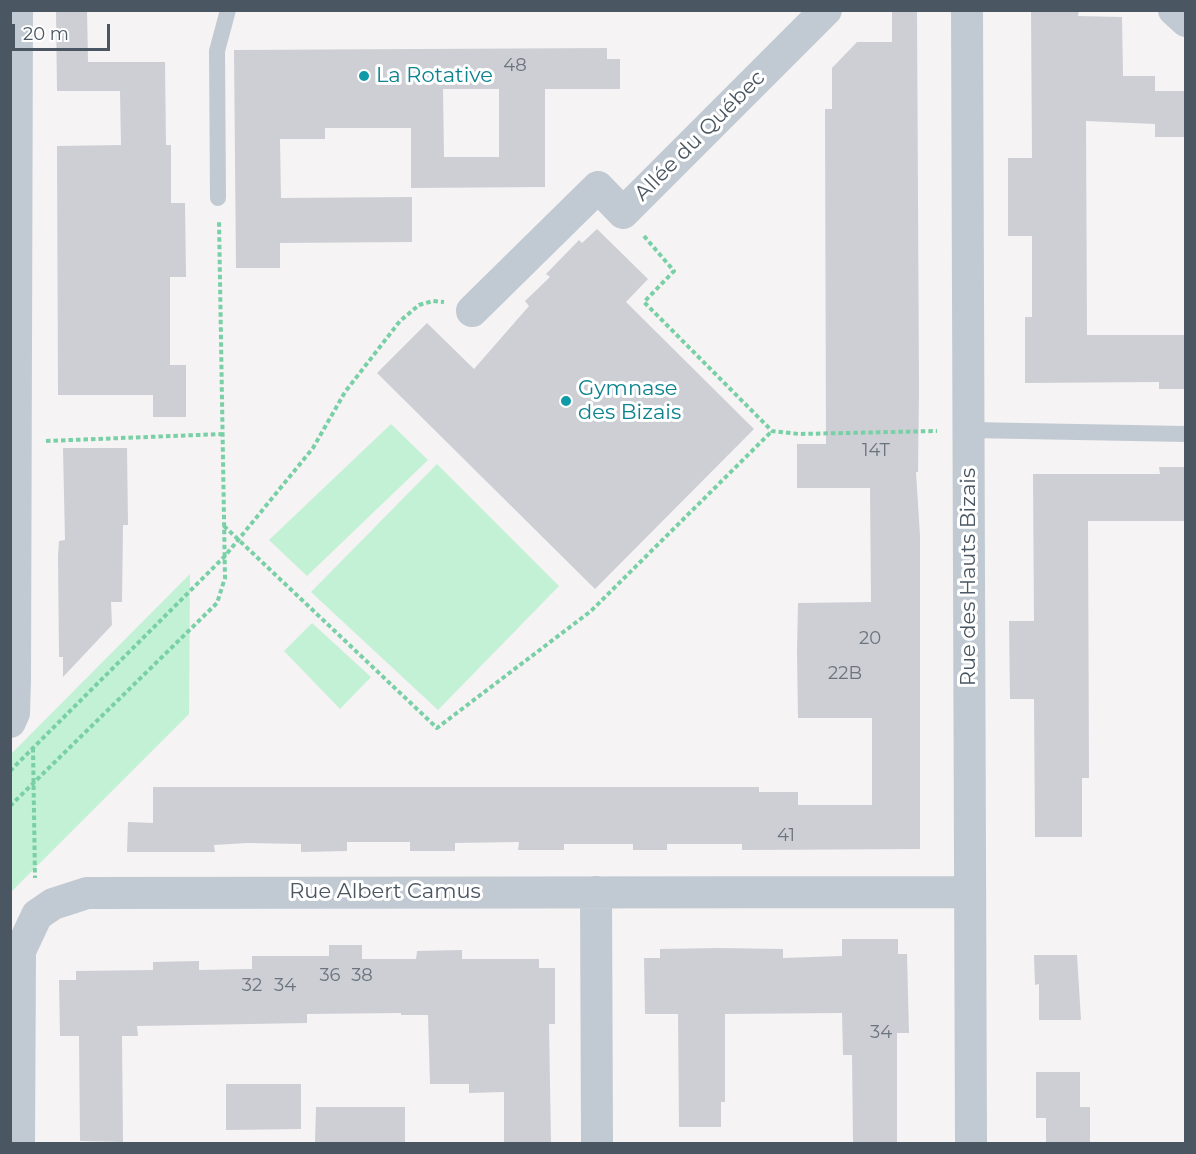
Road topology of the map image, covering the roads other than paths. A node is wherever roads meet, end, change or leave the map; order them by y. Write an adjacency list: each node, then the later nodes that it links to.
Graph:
1 (17, 10): 11 (street)
2 (228, 10): 7 (lane)
3 (826, 10): 8 (street, Allée du Québec)
4 (967, 10): 9 (street, Rue des Hauts Bizais)
5 (1174, 10): 6 (street)
6 (1185, 21)
7 (218, 198)
8 (472, 311)
9 (969, 430): 10 (lane); 13 (street, Rue des Hauts Bizais)
10 (1185, 434)
11 (22, 731)
12 (596, 892): 13 (street, Rue Albert Camus); 14 (street, Rue Albert Camus); 15 (street)
13 (970, 892): 16 (street, Rue des Hauts Bizais)
14 (19, 1143)
15 (597, 1143)
16 (971, 1143)

